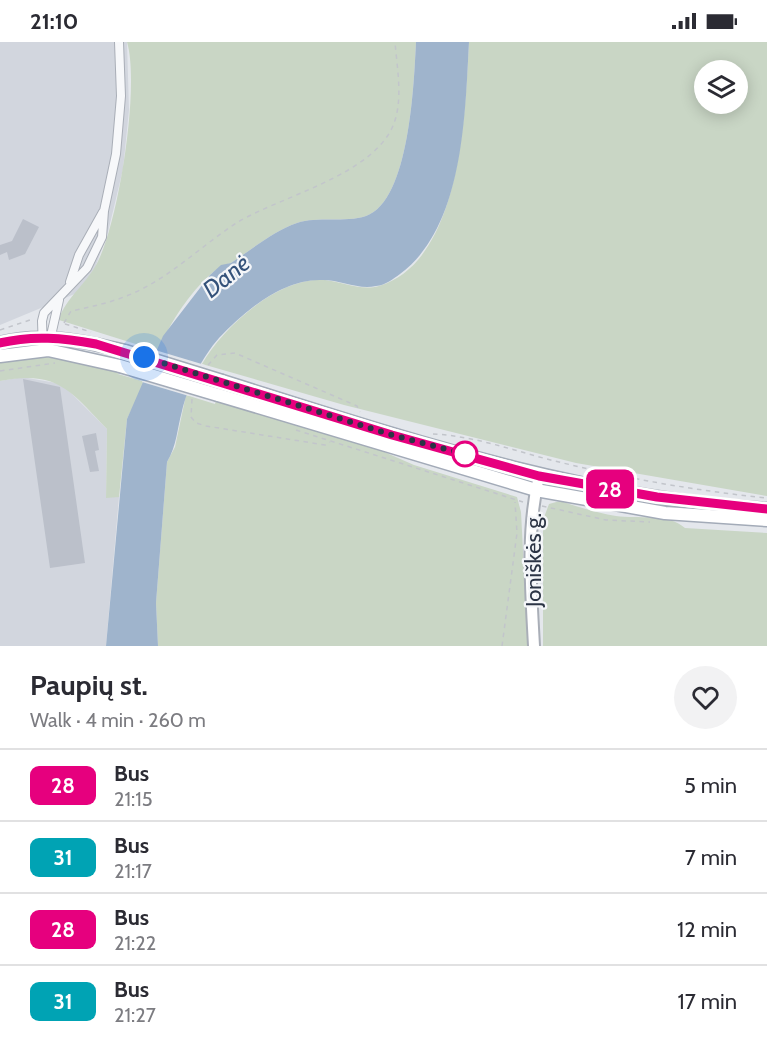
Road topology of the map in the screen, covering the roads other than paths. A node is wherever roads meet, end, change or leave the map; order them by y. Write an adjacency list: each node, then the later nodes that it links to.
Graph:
1 (119, 42): 2 (street)
2 (104, 211): 3 (street); 3 (street)
3 (69, 285): 4 (street)
4 (59, 300): 6 (street); 6 (street)
5 (0, 343): 6 (main road)
6 (46, 344): 7 (main road); 8 (main road, bridge); 9 (main road, bridge)
7 (0, 356)
8 (539, 476): 9 (main road, Joniškės g.); 10 (main road)
9 (536, 490): 11 (main road); 12 (main road, Joniškės g.)
10 (767, 509)
11 (767, 520)
12 (534, 646)

